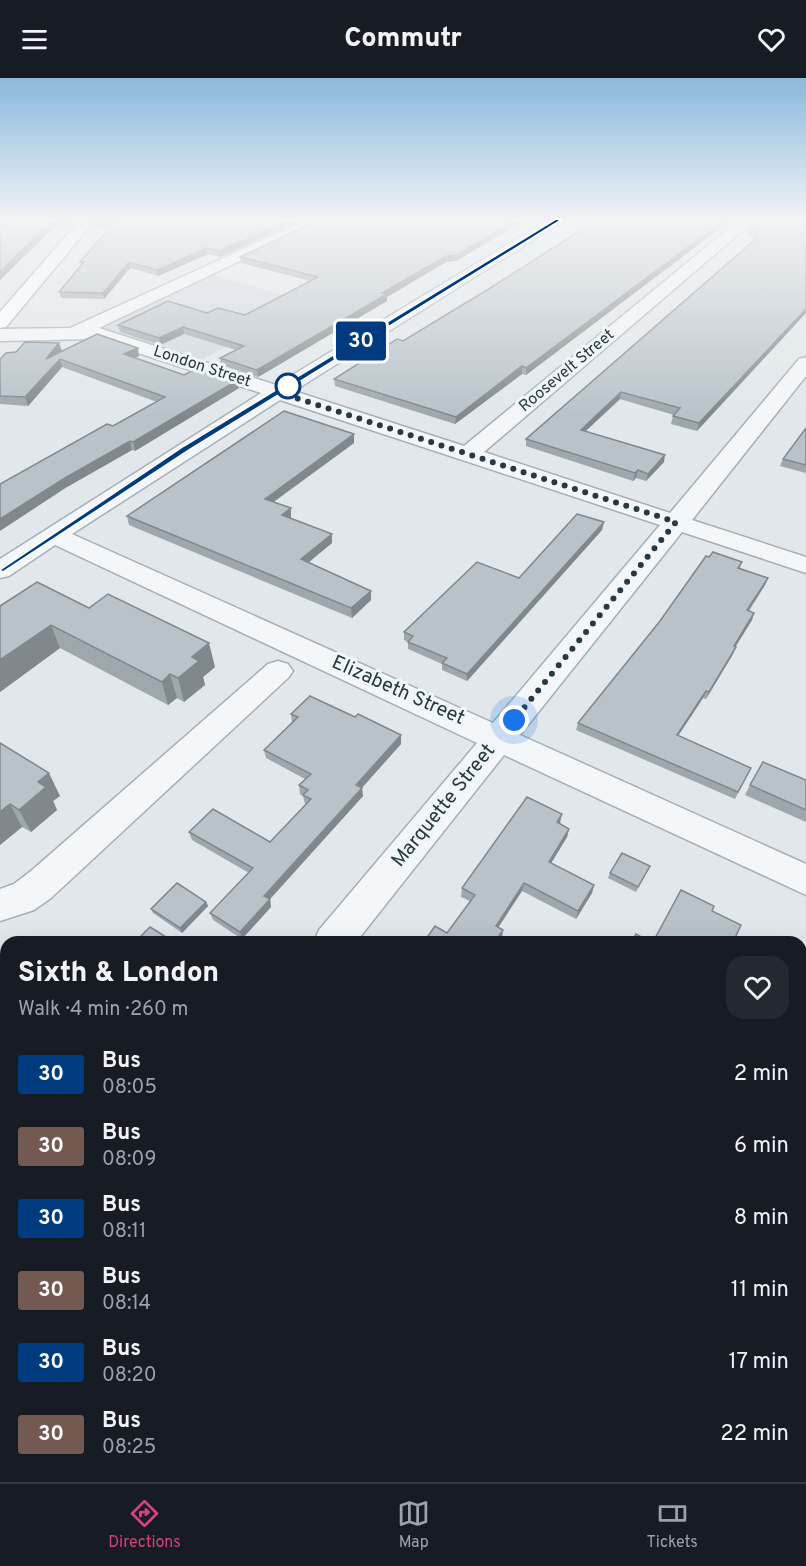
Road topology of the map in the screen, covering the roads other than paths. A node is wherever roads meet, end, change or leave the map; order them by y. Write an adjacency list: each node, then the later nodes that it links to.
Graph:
1 (31, 286): 5 (main road)
2 (177, 286): 6 (street)
3 (451, 286): 9 (street)
4 (670, 286): 10 (street, Roosevelt Street)
5 (0, 322)
6 (76, 332): 7 (street); 9 (street, London Street)
7 (0, 334)
8 (806, 363): 11 (street, Marquette Street)
9 (278, 392): 10 (street, London Street); 12 (street)
10 (468, 454): 11 (street, London Street)
11 (676, 522): 13 (street, London Street); 16 (street, Marquette Street)
12 (54, 536): 14 (street); 16 (street, Elizabeth Street)
13 (806, 565)
14 (0, 570)
15 (278, 671): 18 (street)
16 (500, 738): 17 (street, Elizabeth Street); 19 (street, Marquette Street)
17 (806, 880)
18 (0, 905)
19 (338, 936)

